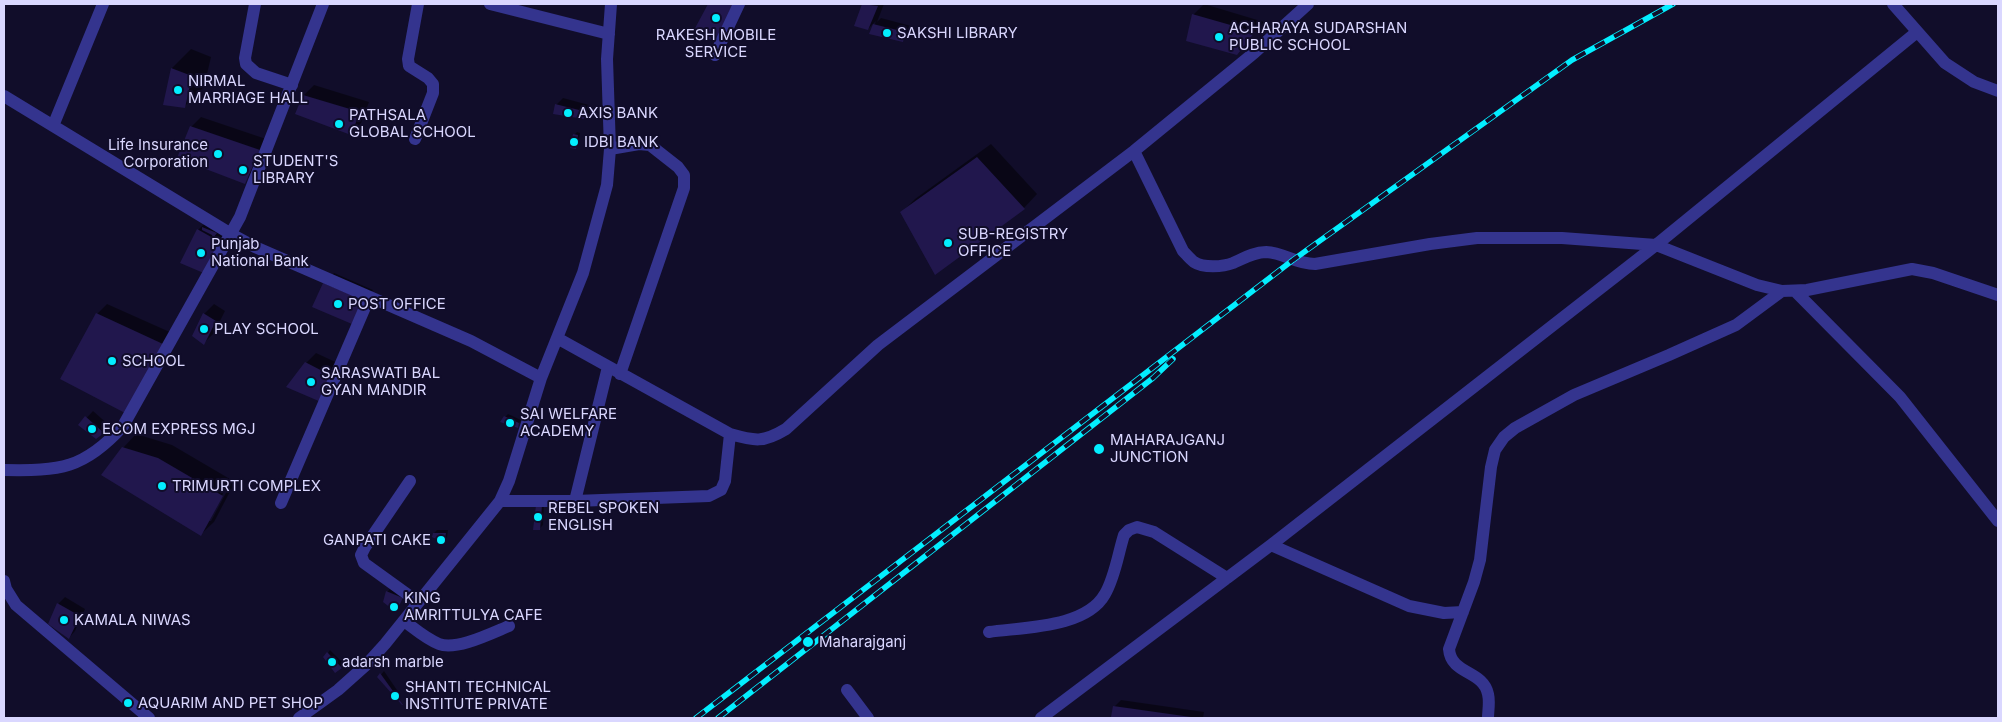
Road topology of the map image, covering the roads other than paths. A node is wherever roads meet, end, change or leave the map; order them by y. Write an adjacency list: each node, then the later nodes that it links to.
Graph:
1 (103, 4): 16 (street)
2 (255, 4): 13 (street)
3 (323, 4): 13 (street)
4 (418, 4): 17 (street)
5 (490, 4): 11 (street)
6 (611, 4): 11 (street)
7 (739, 4): 12 (street)
8 (1308, 4): 19 (street)
9 (1893, 4): 10 (street)
10 (1917, 32): 14 (street); 21 (street)
11 (609, 34): 18 (street)
12 (715, 55)
13 (292, 85): 20 (street)
14 (1998, 91)
15 (4, 96): 16 (street)
16 (53, 126): 20 (street)
17 (415, 139)
18 (610, 149): 25 (street); 27 (street)
19 (1134, 151): 21 (street); 29 (street)
20 (231, 234): 24 (street); 30 (street)
21 (1656, 245): 22 (street); 36 (street)
22 (1789, 291): 23 (street); 35 (street); 40 (street)
23 (1998, 295)
24 (369, 298): 28 (street); 34 (street)
25 (557, 338): 26 (street); 28 (street)
26 (608, 366): 27 (street); 32 (street)
27 (620, 374): 29 (street)
28 (541, 378): 33 (street)
29 (730, 434): 32 (street)
30 (4, 470)
31 (410, 481): 39 (street)
32 (575, 501): 33 (street)
33 (500, 502): 39 (street)
34 (281, 503)
35 (1998, 521)
36 (1271, 545): 37 (street); 40 (street)
37 (1226, 578): 43 (street); 48 (street)
38 (4, 581): 45 (street)
39 (418, 602): 41 (street)
40 (1462, 612): 49 (street)
41 (404, 621): 42 (street); 46 (street)
42 (509, 626)
43 (990, 632)
44 (847, 690): 47 (street)
45 (150, 718)
46 (298, 718)
47 (868, 718)
48 (1040, 718)
49 (1488, 718)

